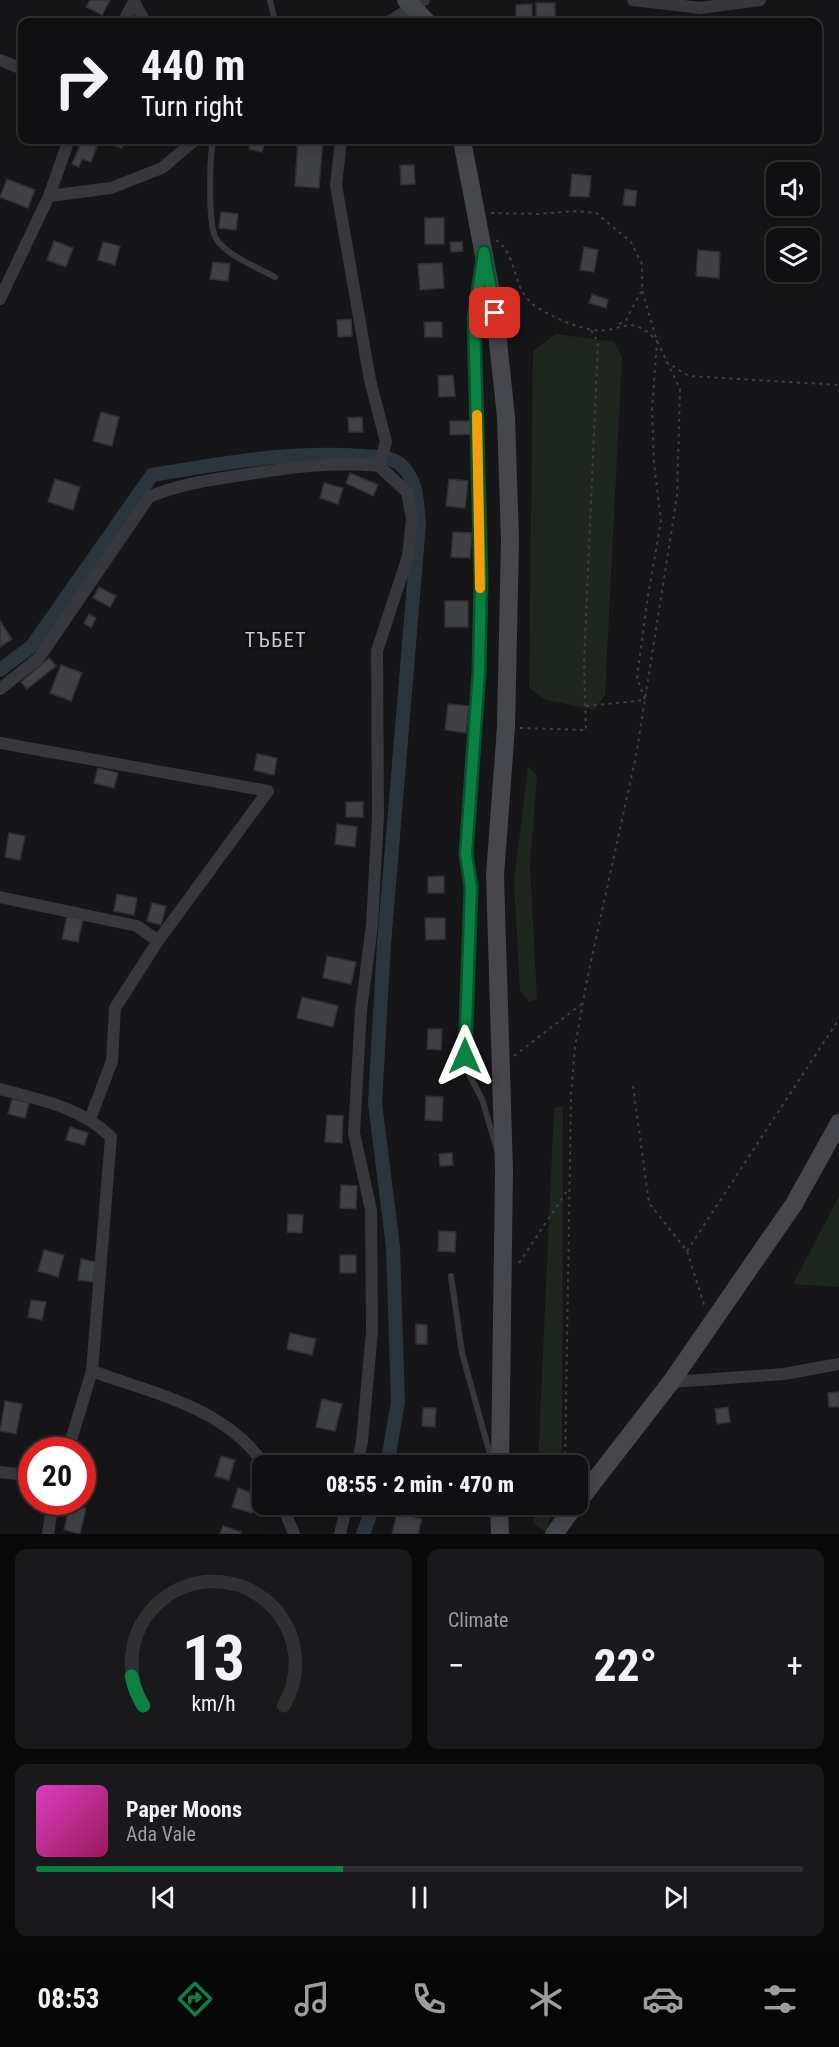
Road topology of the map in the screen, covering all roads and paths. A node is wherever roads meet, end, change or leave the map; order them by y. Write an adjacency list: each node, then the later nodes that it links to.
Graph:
1 (270, 0): 8 (lane)
2 (633, 0): 3 (street)
3 (760, 0)
4 (134, 1): 6 (street); 7 (street)
5 (414, 2): 9 (street); 10 (main road)
6 (125, 18)
7 (143, 18)
8 (274, 18)
9 (393, 18)
10 (424, 18)
11 (0, 60): 12 (street)
12 (18, 67)
13 (68, 144): 18 (street)
14 (190, 144): 18 (street)
15 (213, 144): 21 (lane)
16 (341, 144): 29 (street)
17 (463, 144): 19 (main road)
18 (50, 196): 23 (street)
19 (478, 220): 20 (main road); 22 (path); 25 (path)
20 (484, 252): 33 (main road); 44 (lane)
21 (275, 277)
22 (642, 290): 24 (path); 26 (path)
23 (0, 299)
24 (617, 326): 25 (path); 26 (path)
25 (591, 330): 32 (path)
26 (657, 341): 27 (path); 31 (path)
27 (666, 362): 28 (path); 31 (path)
28 (839, 386)
29 (379, 466): 30 (street); 55 (street)
30 (0, 689)
31 (645, 700): 32 (path); 37 (path)
32 (586, 706): 33 (path)
33 (506, 727): 39 (main road)
34 (0, 743): 36 (street)
35 (0, 897): 36 (street)
36 (158, 941): 42 (street)
37 (583, 1003): 39 (path); 45 (path)
38 (839, 1019): 46 (path)
39 (500, 1067): 44 (main road)
40 (633, 1086): 46 (path)
41 (0, 1089): 42 (street)
42 (90, 1119): 51 (street)
43 (839, 1123): 49 (main road)
44 (504, 1170): 48 (main road)
45 (570, 1187): 48 (path); 58 (path)
46 (687, 1251): 49 (path)
47 (451, 1276): 56 (lane)
48 (502, 1288): 57 (main road)
49 (710, 1325): 52 (main road)
50 (839, 1364): 52 (street)
51 (92, 1371): 53 (street); 54 (street)
52 (670, 1382): 61 (main road)
53 (72, 1437)
54 (257, 1455)
55 (359, 1455)
56 (491, 1455)
57 (500, 1455)
58 (565, 1455)
59 (0, 1472): 60 (street)
60 (18, 1474)
61 (588, 1489)
62 (51, 1515): 67 (street)
63 (286, 1515): 68 (street)
64 (344, 1515): 69 (street)
65 (500, 1515): 70 (main road)
66 (568, 1515): 71 (main road)
67 (48, 1534)
68 (294, 1534)
69 (340, 1534)
70 (500, 1534)
71 (554, 1534)

